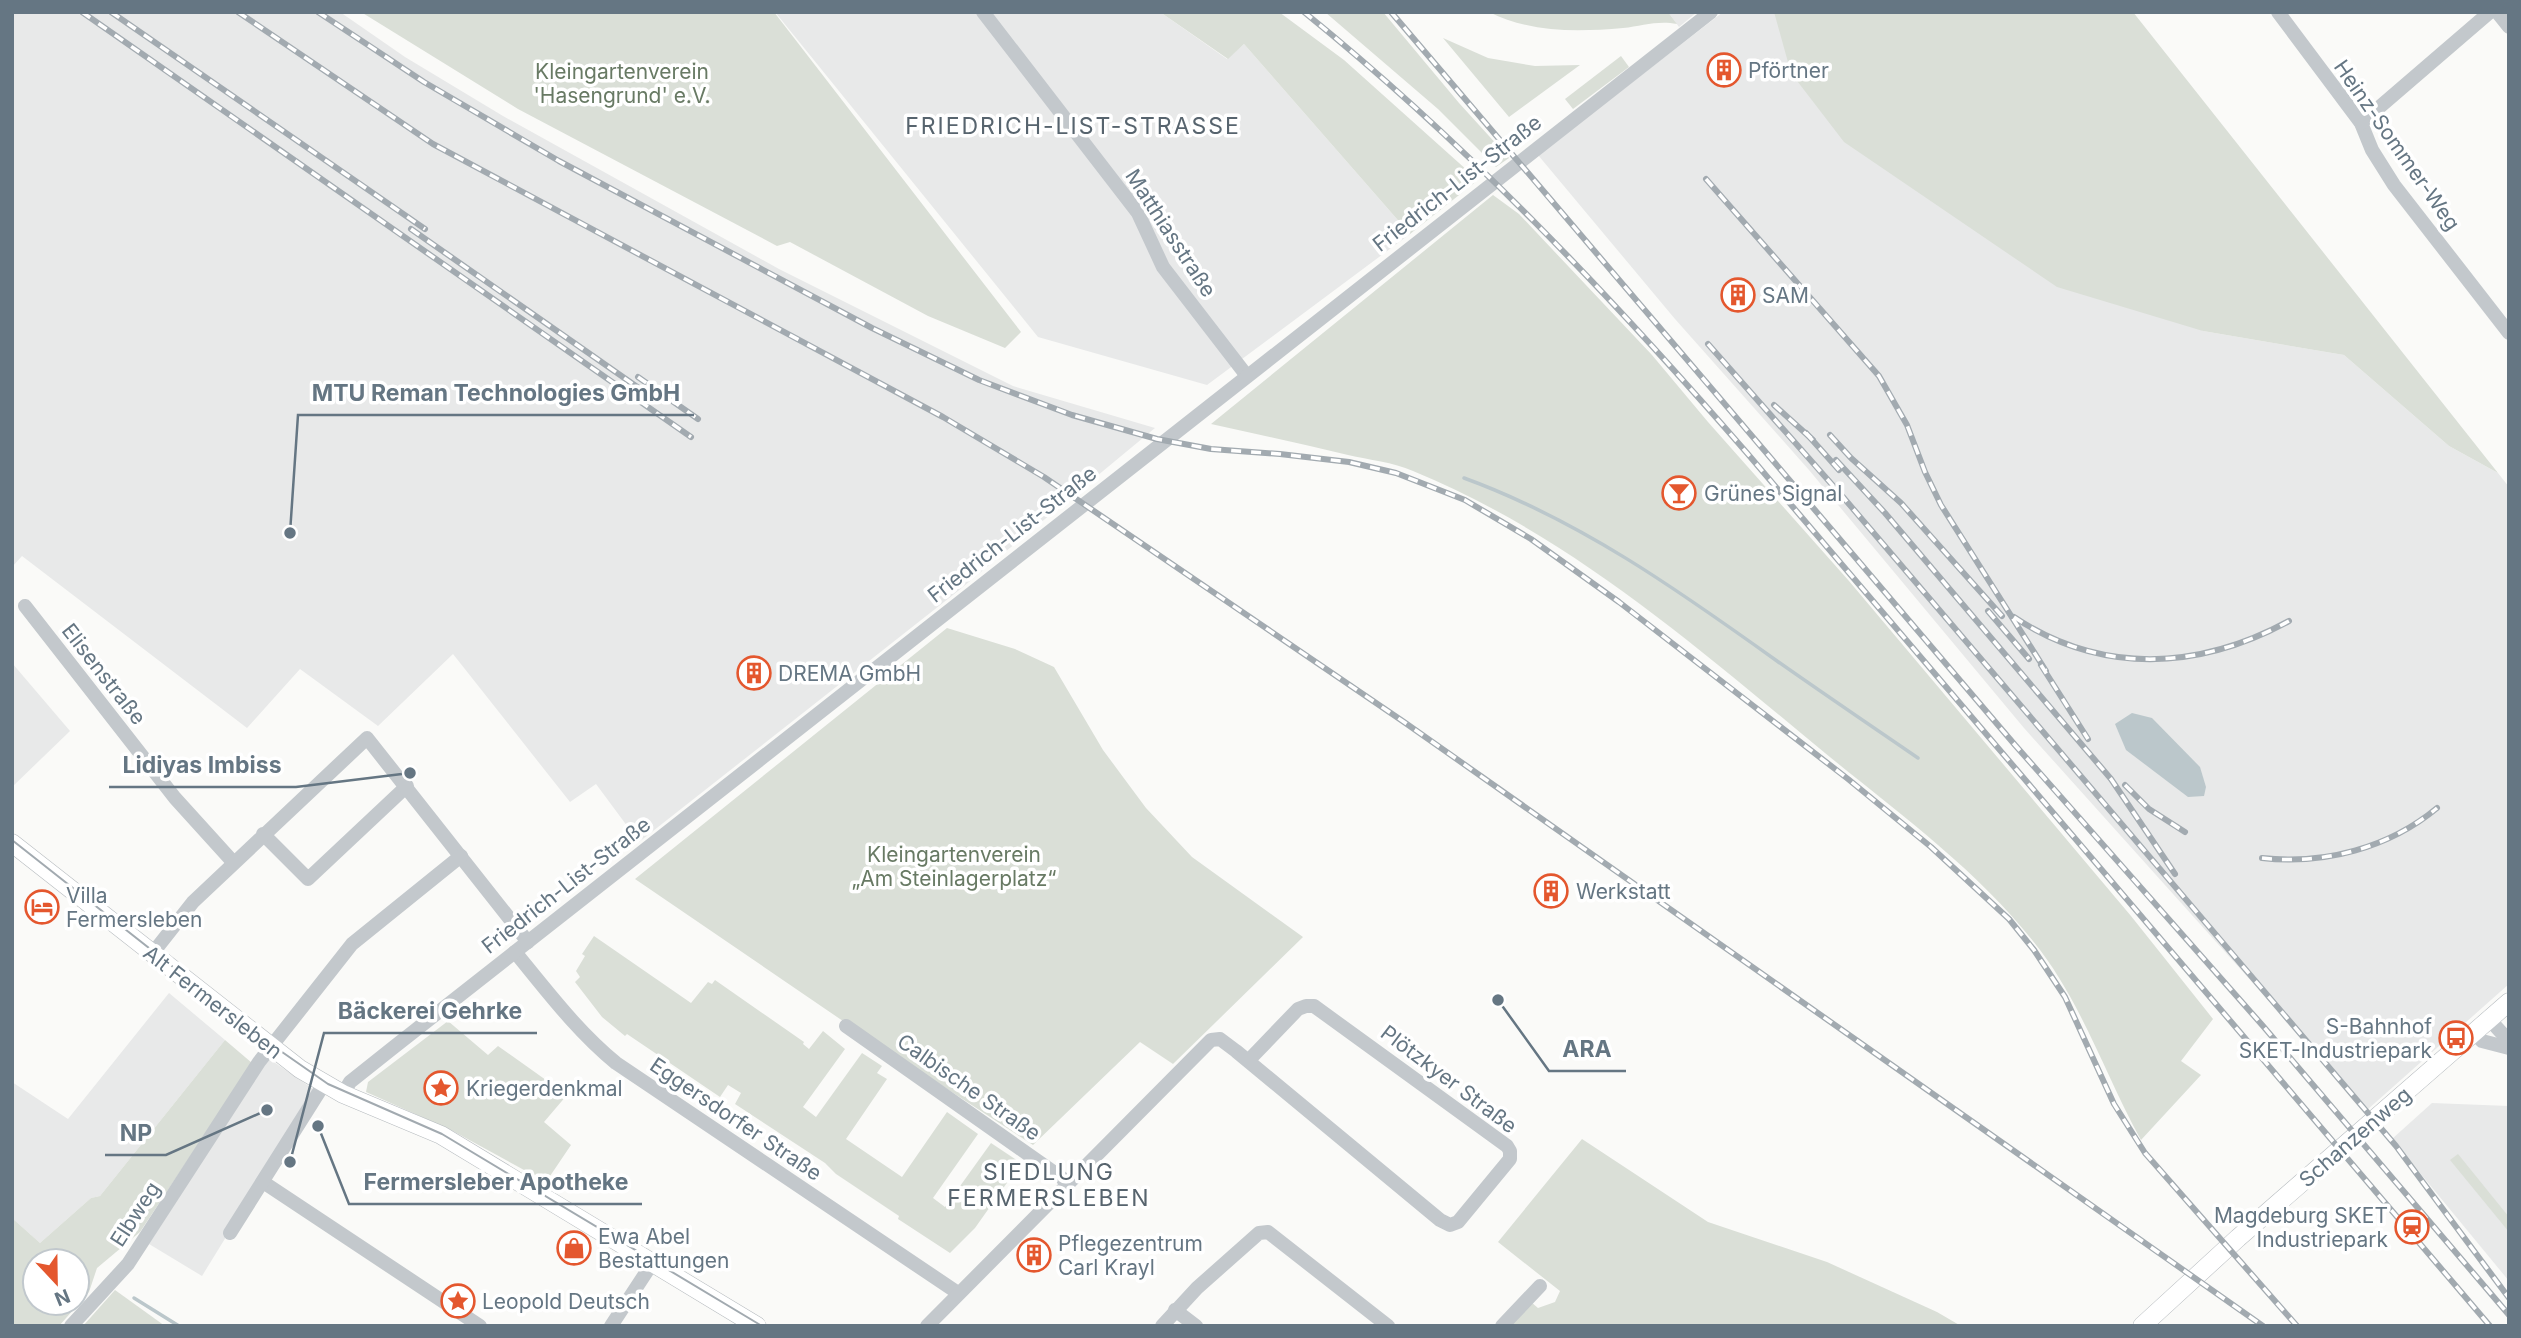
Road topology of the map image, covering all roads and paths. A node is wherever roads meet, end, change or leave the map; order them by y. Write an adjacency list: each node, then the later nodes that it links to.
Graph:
1 (983, 12): 8 (street, Matthiasstraße)
2 (1711, 12): 8 (street, Friedrich-List-Straße)
3 (2278, 12): 6 (street, Heinz-Sommer-Weg)
4 (2491, 13): 5 (street); 6 (street)
5 (2509, 27)
6 (2361, 124): 7 (street, Heinz-Sommer-Weg)
7 (2509, 333)
8 (1247, 376): 15 (street, Friedrich-List-Straße)
9 (24, 606): 14 (street, Elisenstraße)
10 (407, 786): 11 (street); 11 (street); 13 (street)
11 (263, 834): 14 (street)
12 (12, 843): 17 (main road, Alt Fermersleben)
13 (461, 856): 15 (street); 23 (street, Elbweg)
14 (233, 862): 17 (street)
15 (528, 942): 16 (street, Friedrich-List-Straße)
16 (515, 952): 27 (street, Friedrich-List-Straße); 33 (street, Eggersdorfer Straße)
17 (152, 954): 23 (main road, Alt Fermersleben)
18 (2509, 1002): 19 (main road, Schanzenweg)
19 (2489, 1019): 21 (main road, Schanzenweg); 22 (street)
20 (846, 1026): 29 (street, Calbische Straße)
21 (2474, 1033): 24 (street); 44 (main road, Schanzenweg)
22 (2509, 1041)
23 (270, 1047): 26 (main road, Alt Fermersleben); 36 (street, Elbweg)
24 (2509, 1048)
25 (1248, 1061): 25 (street, Plötzkyer Straße); 29 (street, Plötzkyer Straße)
26 (324, 1084): 27 (main road, Alt Fermersleben); 28 (street)
27 (343, 1094): 31 (main road, Alt Fermersleben)
28 (263, 1182): 30 (street); 37 (street)
29 (1069, 1183): 33 (street)
30 (230, 1233)
31 (653, 1262): 35 (main road, Alt Fermersleben); 38 (street)
32 (1540, 1286): 43 (street)
33 (958, 1293): 39 (street)
34 (1175, 1310): 40 (street); 41 (street); 42 (street)
35 (748, 1323)
36 (71, 1326)
37 (480, 1326)
38 (611, 1326)
39 (927, 1326)
40 (1162, 1326)
41 (1196, 1326)
42 (1388, 1326)
43 (1502, 1326)
44 (2142, 1326)

